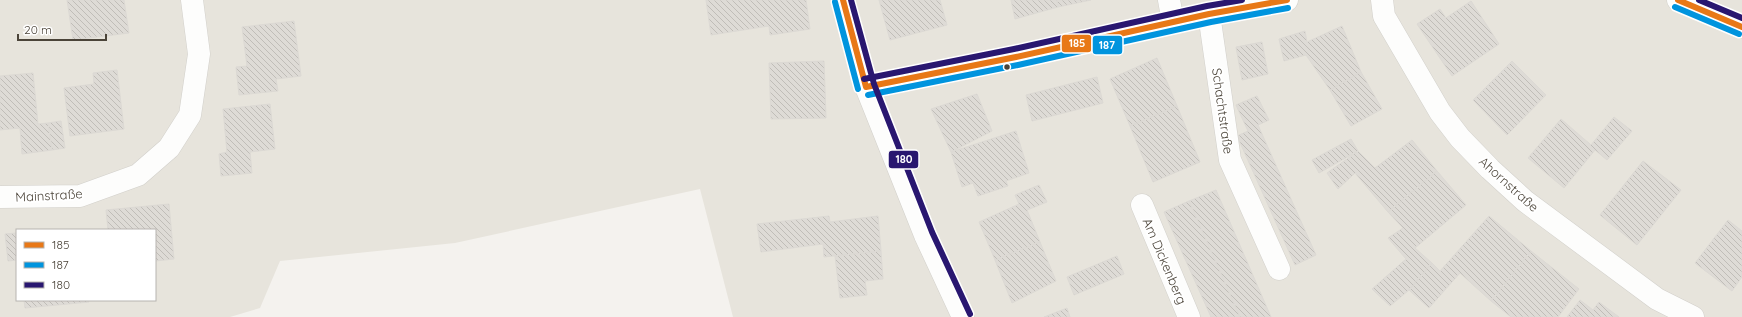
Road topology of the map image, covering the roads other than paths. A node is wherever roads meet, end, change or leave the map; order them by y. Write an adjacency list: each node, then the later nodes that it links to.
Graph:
1 (192, 0): 11 (street, Mainstraße)
2 (843, 0): 10 (street)
3 (1169, 0): 8 (street)
4 (1287, 0): 7 (street)
5 (1382, 0): 16 (street, Ahornstraße)
6 (1678, 0): 9 (street)
7 (1209, 14): 8 (street); 13 (street, Schachtstraße)
8 (1173, 22): 10 (street)
9 (1742, 27)
10 (866, 87): 14 (street)
11 (0, 197)
12 (1142, 205): 15 (street, Am Dickenberg)
13 (1279, 270)
14 (963, 317)
15 (1189, 317)
16 (1693, 317)

